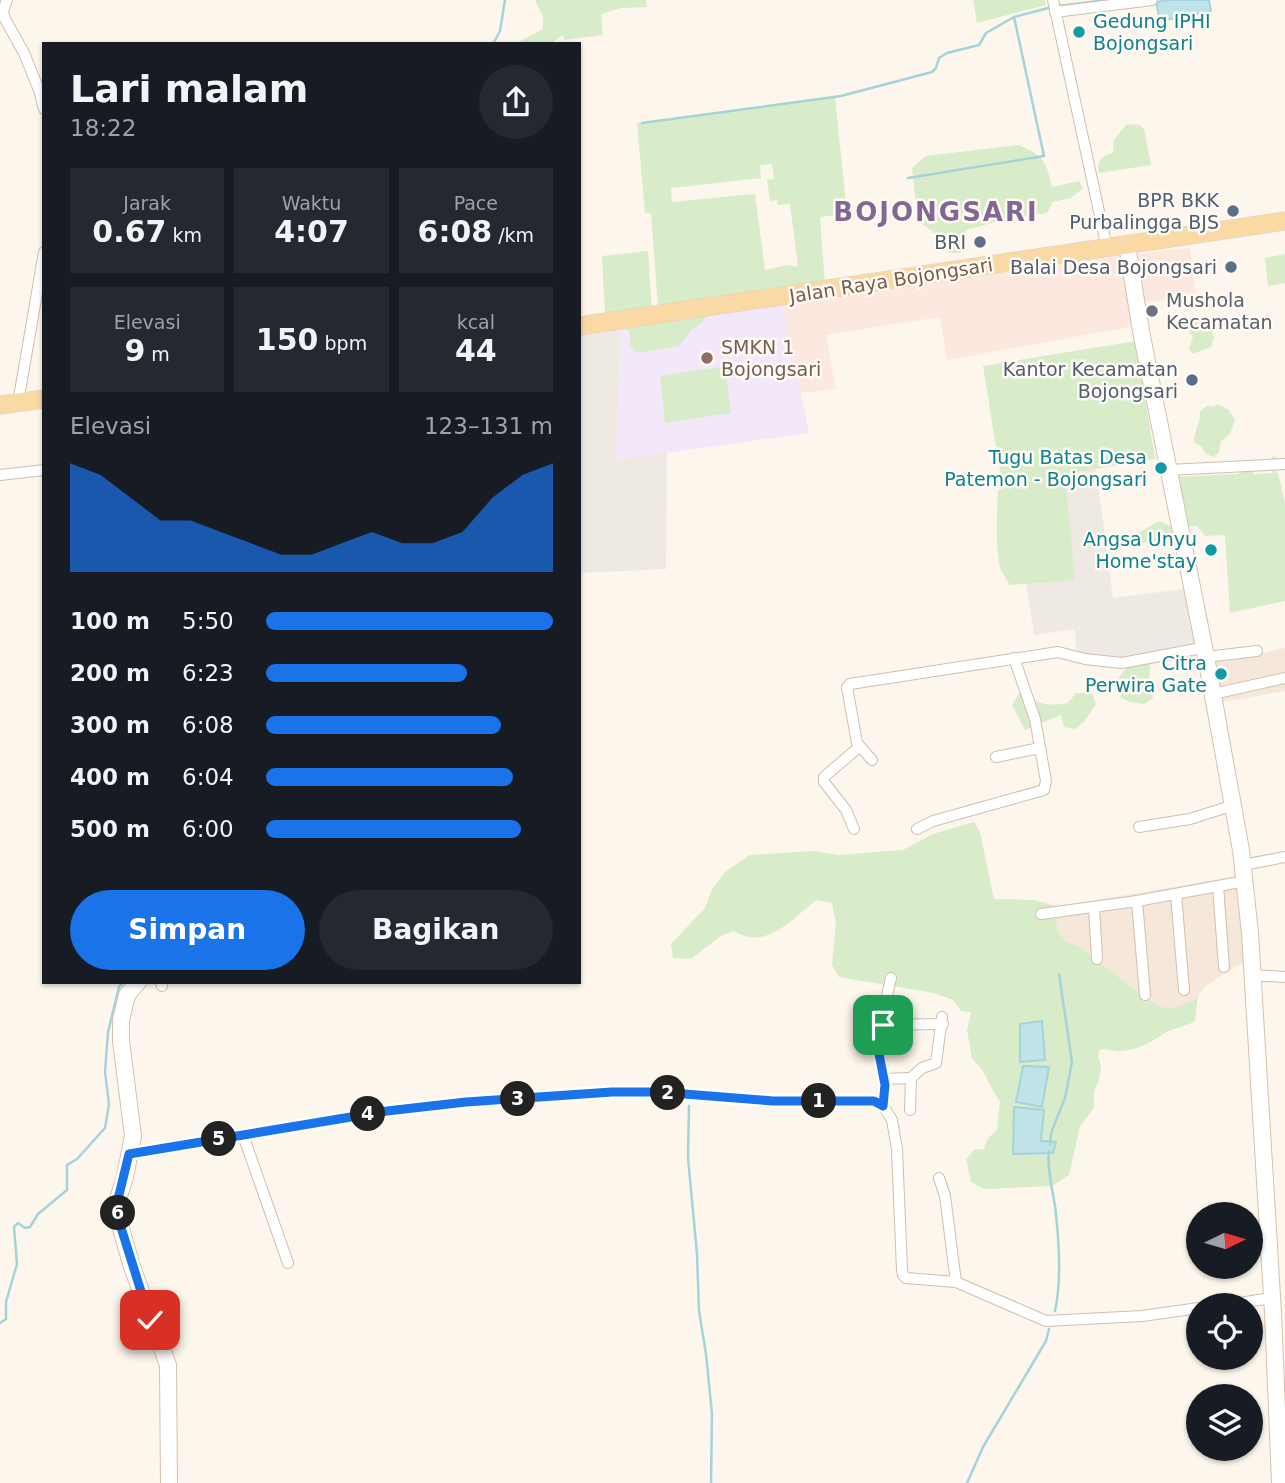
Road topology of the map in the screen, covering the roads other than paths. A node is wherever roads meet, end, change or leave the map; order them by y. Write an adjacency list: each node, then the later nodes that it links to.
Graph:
1 (1152, 0): 2 (street)
2 (1054, 6): 7 (street)
3 (3, 7): 4 (street)
4 (42, 101)
5 (1285, 221): 6 (main road, Jalan Raya Bojongsari)
6 (1127, 245): 7 (main road, Jalan Raya Bojongsari); 14 (street)
7 (1107, 248): 9 (main road, Jalan Raya Bojongsari)
8 (41, 291): 11 (street)
9 (581, 326)
10 (42, 399): 11 (main road)
11 (9, 404)
12 (1285, 465): 14 (street)
13 (42, 470): 15 (street)
14 (1168, 470): 17 (street)
15 (0, 475)
16 (1256, 651): 17 (street)
17 (1204, 653): 18 (street); 20 (street)
18 (1014, 657): 21 (street); 22 (street)
19 (1285, 678): 20 (street)
20 (1213, 694): 25 (street)
21 (859, 747): 24 (street); 27 (street)
22 (1040, 748): 23 (street); 28 (street)
23 (996, 757)
24 (872, 760)
25 (1234, 805): 26 (street); 30 (street)
26 (1139, 827)
27 (855, 829)
28 (917, 829)
29 (1285, 857): 30 (street)
30 (1243, 864): 31 (street)
31 (1245, 881): 32 (street); 39 (street)
32 (1218, 886): 33 (street); 38 (street)
33 (1176, 894): 34 (street); 43 (street)
34 (1137, 901): 35 (street); 44 (street)
35 (1094, 907): 36 (street); 37 (street)
36 (1041, 914)
37 (1097, 959)
38 (1224, 967)
39 (1252, 975): 40 (street); 55 (street)
40 (1285, 977)
41 (891, 978): 45 (street)
42 (136, 984): 51 (street)
43 (1184, 990)
44 (1145, 995)
45 (880, 1025): 46 (street); 47 (street)
46 (884, 1079): 47 (street); 48 (street)
47 (911, 1079): 49 (street)
48 (883, 1106): 50 (street); 54 (street)
49 (910, 1110)
50 (243, 1135): 51 (street); 53 (street)
51 (129, 1154): 57 (street)
52 (939, 1178): 54 (street)
53 (288, 1263)
54 (956, 1282): 56 (street)
55 (1277, 1308): 58 (street)
56 (1186, 1310)
57 (169, 1483)
58 (1280, 1483)

